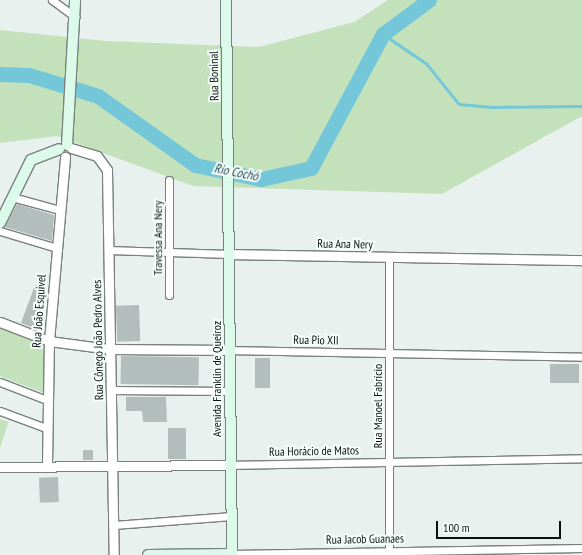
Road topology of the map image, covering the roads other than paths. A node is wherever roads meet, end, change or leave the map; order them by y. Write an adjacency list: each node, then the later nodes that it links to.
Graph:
1 (52, 0): 4 (street)
2 (75, 0): 4 (main road, Rua João Esquivel)
3 (226, 0): 8 (main road, Rua Boninal)
4 (74, 21): 5 (main road, Rua João Esquivel)
5 (65, 150): 7 (main road); 9 (street, Rua João Esquivel); 13 (street, Rua Cônego João Pedro Alves)
6 (169, 180): 14 (street, Travessa Ana Nery)
7 (12, 197): 9 (street); 10 (main road)
8 (229, 202): 15 (main road, Avenida Franklin de Queiroz)
9 (60, 210): 12 (street, Rua João Esquivel)
10 (0, 223)
11 (0, 231): 12 (street)
12 (57, 248): 20 (street, Rua João Esquivel)
13 (108, 250): 14 (street, Rua Ana Nery); 21 (street, Rua Cônego João Pedro Alves)
14 (168, 250): 15 (street, Rua Ana Nery); 18 (street, Travessa Ana Nery)
15 (230, 254): 16 (street, Rua Ana Nery); 22 (main road, Avenida Franklin de Queiroz)
16 (389, 258): 17 (street, Rua Ana Nery); 23 (street, Rua Manoel Fabrício)
17 (582, 260)
18 (170, 295)
19 (0, 322): 20 (street, Rua Pio XII)
20 (49, 341): 21 (street, Rua Pio XII); 28 (street, Rua João Esquivel)
21 (110, 348): 22 (street, Rua Pio XII); 26 (street, Rua Cônego João Pedro Alves)
22 (230, 350): 23 (street, Rua Pio XII); 27 (main road, Avenida Franklin de Queiroz)
23 (389, 354): 24 (street, Rua Pio XII); 32 (street, Rua Manoel Fabrício)
24 (582, 357)
25 (0, 382): 28 (street)
26 (110, 390): 27 (street); 35 (street, Rua Cônego João Pedro Alves)
27 (230, 391): 33 (main road, Avenida Franklin de Queiroz)
28 (48, 400): 30 (street, Rua João Esquivel)
29 (0, 411): 30 (street)
30 (46, 428): 34 (street, Rua João Esquivel)
31 (582, 458): 32 (street, Rua Horácio de Matos)
32 (389, 462): 33 (street, Rua Horácio de Matos); 40 (street, Rua Manoel Fabrício)
33 (231, 464): 35 (street, Rua Horácio de Matos); 37 (main road, Avenida Franklin de Queiroz)
34 (47, 466): 35 (street, Rua Horácio de Matos); 36 (street, Rua Horácio de Matos)
35 (112, 466): 38 (street, Rua Cônego João Pedro Alves)
36 (0, 467)
37 (232, 516): 38 (street); 41 (main road, Avenida Franklin de Queiroz)
38 (114, 524): 42 (street, Rua Cônego João Pedro Alves)
39 (582, 548): 40 (street, Rua Jacob Guanaes)
40 (389, 553): 41 (street, Rua Jacob Guanaes)
41 (232, 554): 43 (main road, Rua Jacob Guanaes)
42 (114, 555)
43 (148, 555)

